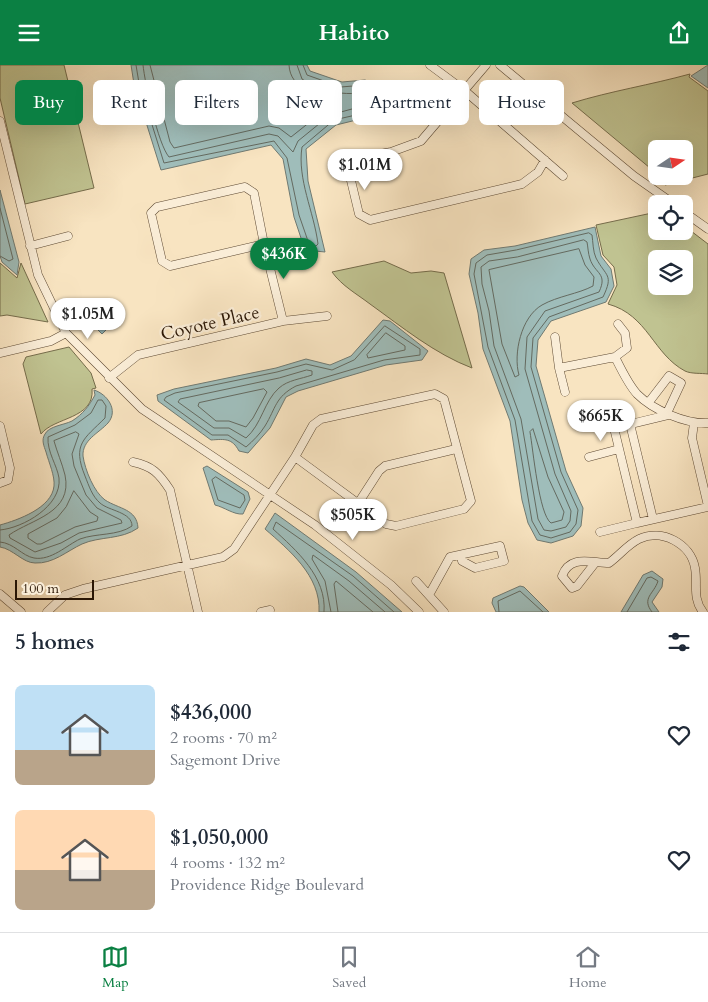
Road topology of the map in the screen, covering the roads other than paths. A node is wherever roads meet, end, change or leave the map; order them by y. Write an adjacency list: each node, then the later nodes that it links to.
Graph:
1 (430, 65): 4 (street)
2 (486, 65): 5 (street)
3 (500, 65): 11 (street)
4 (450, 80)
5 (469, 86)
6 (469, 94): 9 (street)
7 (0, 124): 16 (street)
8 (435, 125): 9 (street)
9 (545, 160): 10 (street)
10 (563, 176)
11 (661, 195)
12 (693, 218): 13 (street)
13 (708, 229)
14 (68, 235): 16 (street)
15 (264, 244): 15 (street); 18 (street)
16 (30, 246): 20 (street)
17 (327, 317): 18 (street, Coyote Place)
18 (283, 321): 25 (street, Coyote Place)
19 (618, 324): 23 (street)
20 (66, 333): 22 (street); 25 (street)
21 (555, 337): 24 (street)
22 (0, 353)
23 (615, 357): 24 (street); 27 (street)
24 (559, 368): 26 (street)
25 (109, 378): 41 (street)
26 (565, 392)
27 (649, 402): 29 (street); 29 (street)
28 (610, 409): 34 (street)
29 (668, 414): 30 (street); 32 (street)
30 (694, 423): 31 (street); 43 (street)
31 (708, 423)
32 (630, 424): 34 (street); 44 (street)
33 (0, 426): 40 (street)
34 (614, 428): 36 (street)
35 (456, 449): 37 (street); 42 (street); 42 (street)
36 (619, 449): 38 (street); 45 (street)
37 (295, 457): 41 (street); 42 (street)
38 (588, 457)
39 (133, 463): 48 (street)
40 (0, 483)
41 (269, 494): 48 (street); 58 (street)
42 (359, 503)
43 (708, 506): 44 (street)
44 (653, 519): 45 (street)
45 (637, 523): 46 (street)
46 (600, 532)
47 (461, 555): 47 (street); 52 (street)
48 (188, 563): 55 (street); 56 (street)
49 (595, 563): 60 (street)
50 (416, 581): 52 (street)
51 (0, 595): 54 (street)
52 (429, 595): 59 (street)
53 (270, 610): 57 (street)
54 (21, 612)
55 (46, 612)
56 (198, 612)
57 (260, 612)
58 (419, 612)
59 (444, 612)
60 (703, 612)

